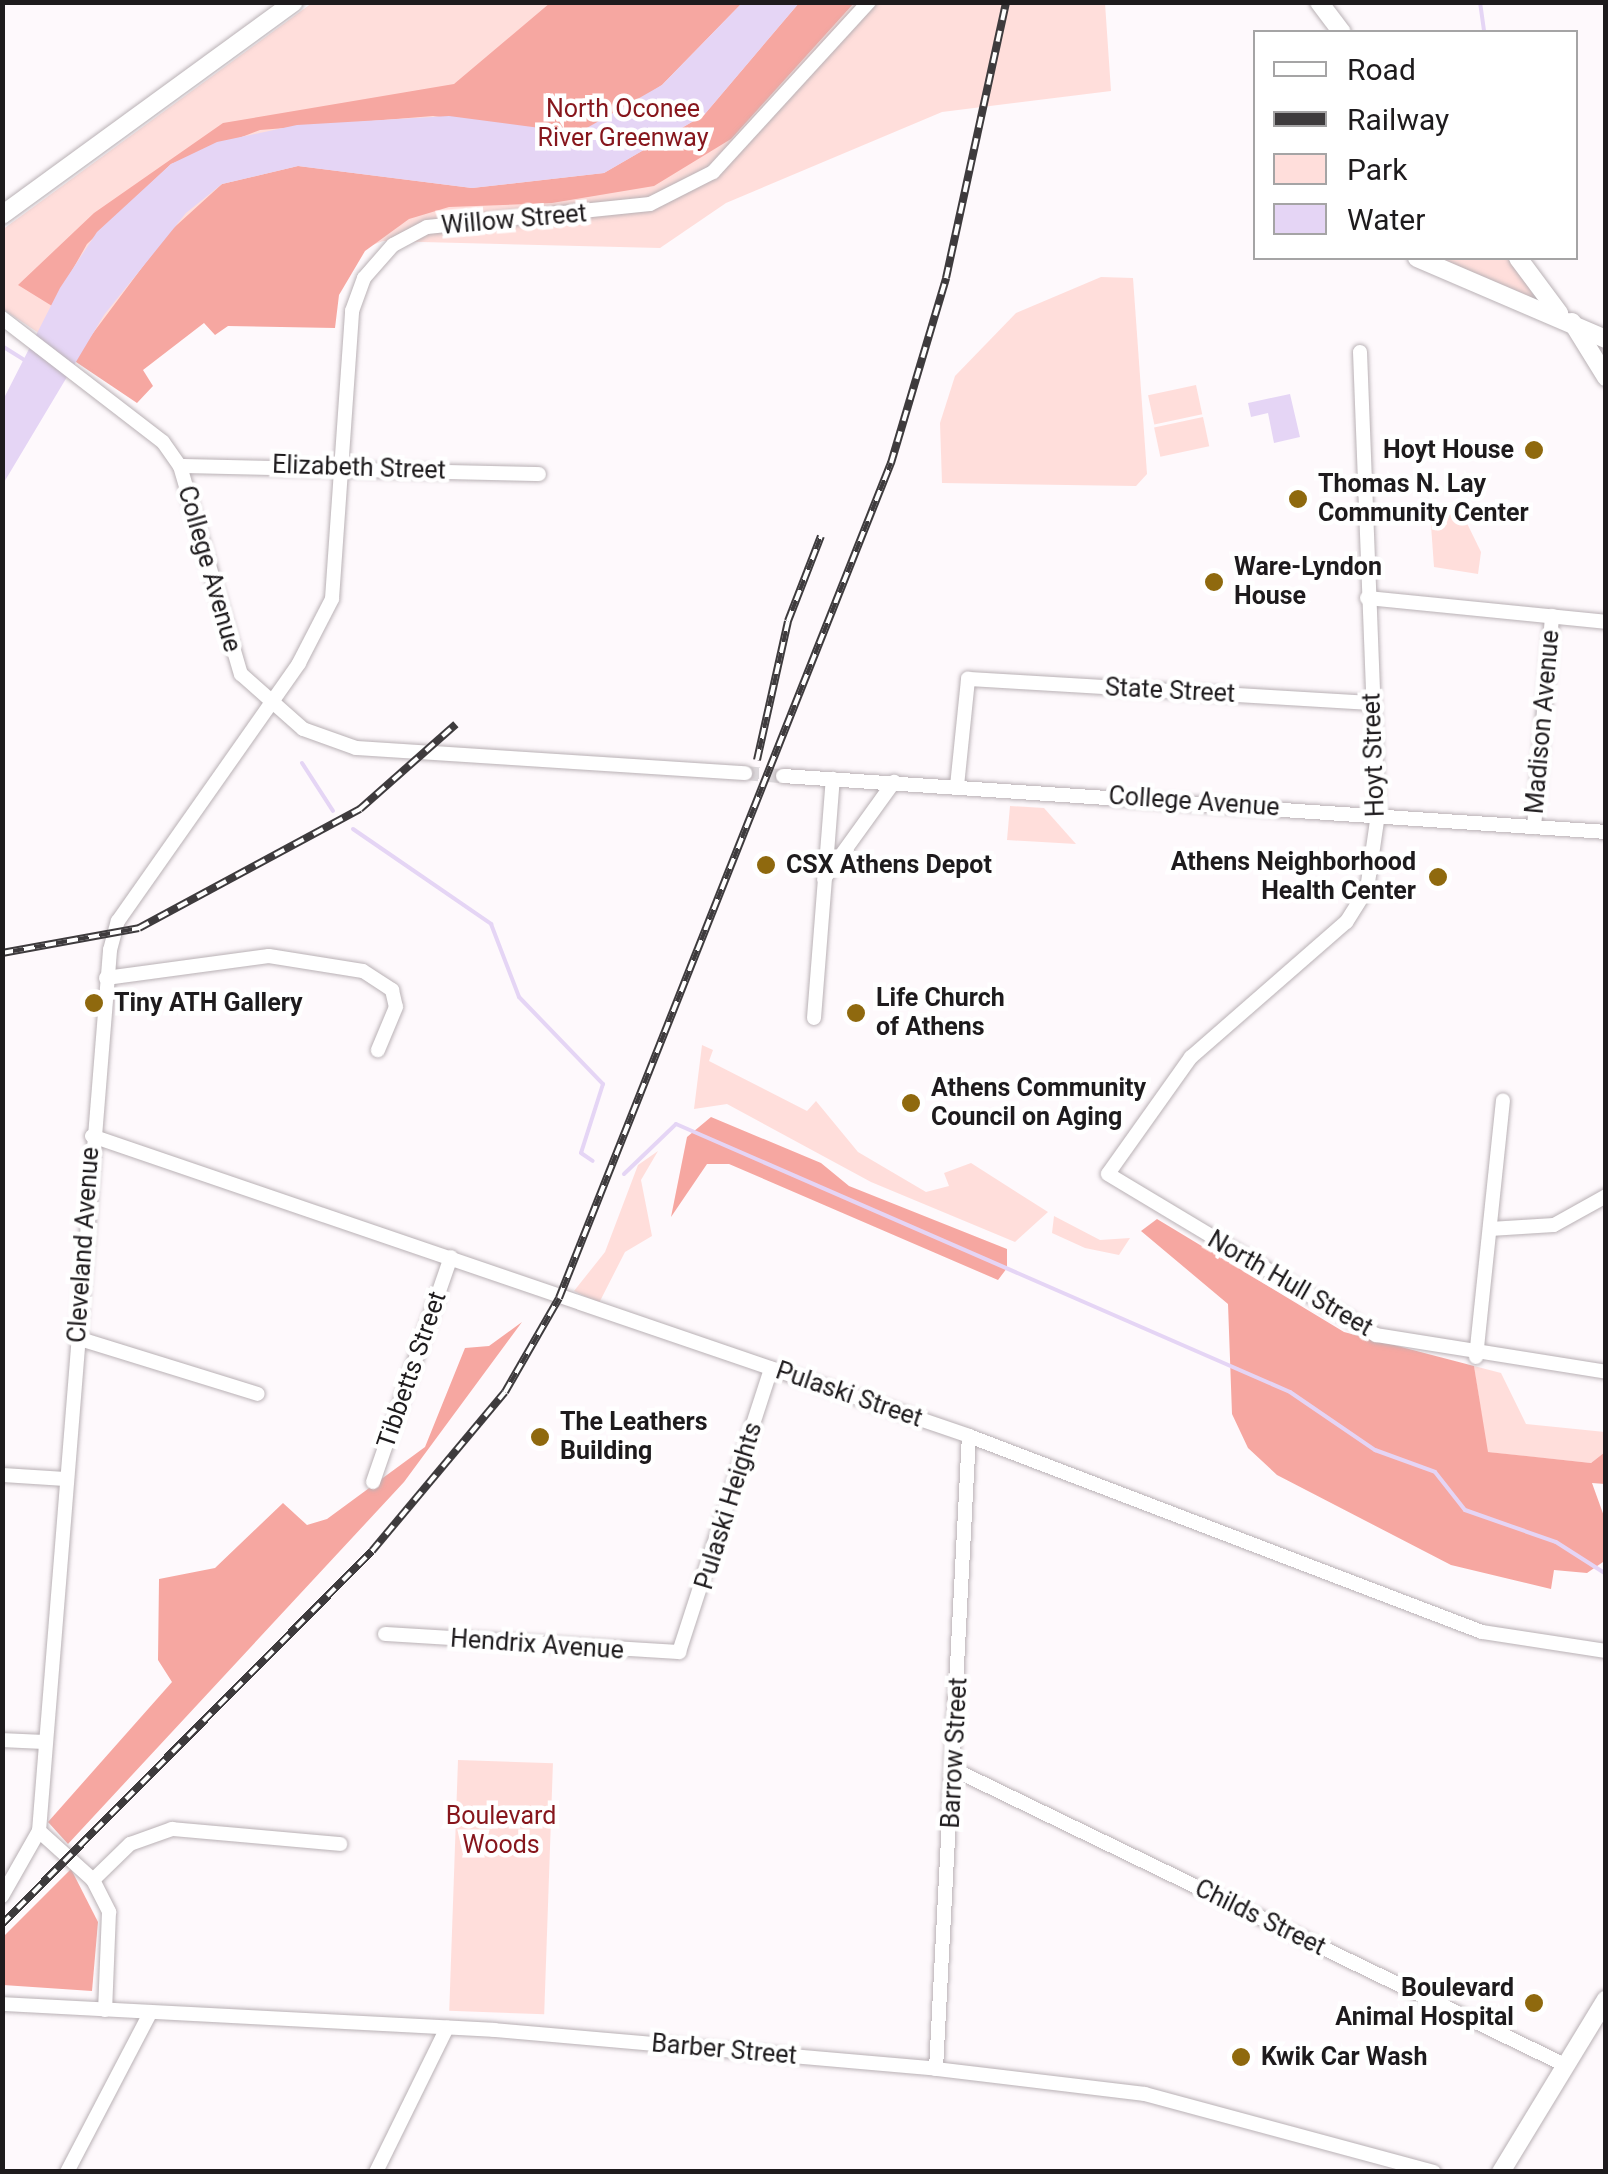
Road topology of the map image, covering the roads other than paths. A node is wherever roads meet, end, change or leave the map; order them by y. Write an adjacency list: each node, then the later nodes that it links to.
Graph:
1 (294, 2): 6 (main road)
2 (870, 2): 15 (street, Willow Street)
3 (1316, 2): 4 (main road); 5 (main road)
4 (1329, 30)
5 (1340, 30)
6 (2, 215)
7 (1422, 260): 9 (main road)
8 (1520, 260): 9 (main road)
9 (1565, 317): 11 (main road); 13 (main road)
10 (2, 318): 14 (street, College Avenue)
11 (1606, 338)
12 (1360, 352): 17 (street, Hoyt Street)
13 (1606, 377)
14 (180, 466): 15 (street, Elizabeth Street); 21 (street, College Avenue)
15 (342, 468): 16 (street, Elizabeth Street); 21 (street, Willow Street)
16 (539, 474)
17 (1368, 598): 18 (street); 20 (street, Hoyt Street)
18 (1552, 616): 19 (street); 28 (street, Madison Avenue)
19 (1606, 622)
20 (1372, 703): 26 (street, State Street); 27 (street, Hoyt Street)
21 (268, 706): 22 (street); 31 (street, Cleveland Avenue)
22 (745, 773)
23 (783, 776): 24 (street, College Avenue)
24 (833, 779): 25 (street, College Avenue); 30 (street)
25 (894, 782): 26 (street, College Avenue); 30 (street)
26 (958, 786): 27 (street, College Avenue)
27 (1378, 814): 28 (street, College Avenue); 36 (street, Hoyt Street)
28 (1534, 827): 29 (street, College Avenue)
29 (1606, 832)
30 (822, 882): 32 (street)
31 (106, 978): 33 (street); 35 (street, Cleveland Avenue)
32 (814, 1018)
33 (378, 1050)
34 (1504, 1100): 38 (street)
35 (92, 1136): 39 (street, Pulaski Street); 40 (street, Cleveland Avenue)
36 (1108, 1174): 41 (street, North Hull Street)
37 (1606, 1196): 38 (street)
38 (1490, 1229): 41 (street)
39 (451, 1257): 42 (street, Pulaski Street); 48 (street, Tibbetts Street)
40 (77, 1338): 44 (street); 47 (street, Cleveland Avenue)
41 (1476, 1356): 43 (street, North Hull Street)
42 (771, 1369): 45 (street, Pulaski Street); 50 (street, Pulaski Heights)
43 (1606, 1372)
44 (258, 1394)
45 (968, 1436): 51 (street, Pulaski Street); 54 (street, Barrow Street)
46 (2, 1474): 47 (street)
47 (66, 1479): 53 (street, Cleveland Avenue)
48 (374, 1482)
49 (385, 1634): 50 (street, Hendrix Avenue)
50 (686, 1643)
51 (1606, 1651)
52 (2, 1740): 53 (street)
53 (43, 1742): 55 (street, Cleveland Avenue)
54 (955, 1770): 64 (street, Childs Street); 65 (street, Barrow Street)
55 (39, 1831): 57 (street); 58 (street, Cleveland Avenue)
56 (340, 1844): 57 (street)
57 (93, 1880): 61 (street)
58 (2, 1896)
59 (1606, 1999): 64 (main road)
60 (2, 2004): 61 (street, Barber Street)
61 (105, 2010): 62 (street, Barber Street)
62 (148, 2015): 63 (street, Barber Street); 66 (street)
63 (448, 2028): 65 (street, Barber Street); 67 (street)
64 (1565, 2066): 69 (main road)
65 (936, 2069): 68 (street, Barber Street)
66 (66, 2172)
67 (376, 2172)
68 (1434, 2172)
69 (1500, 2172)

